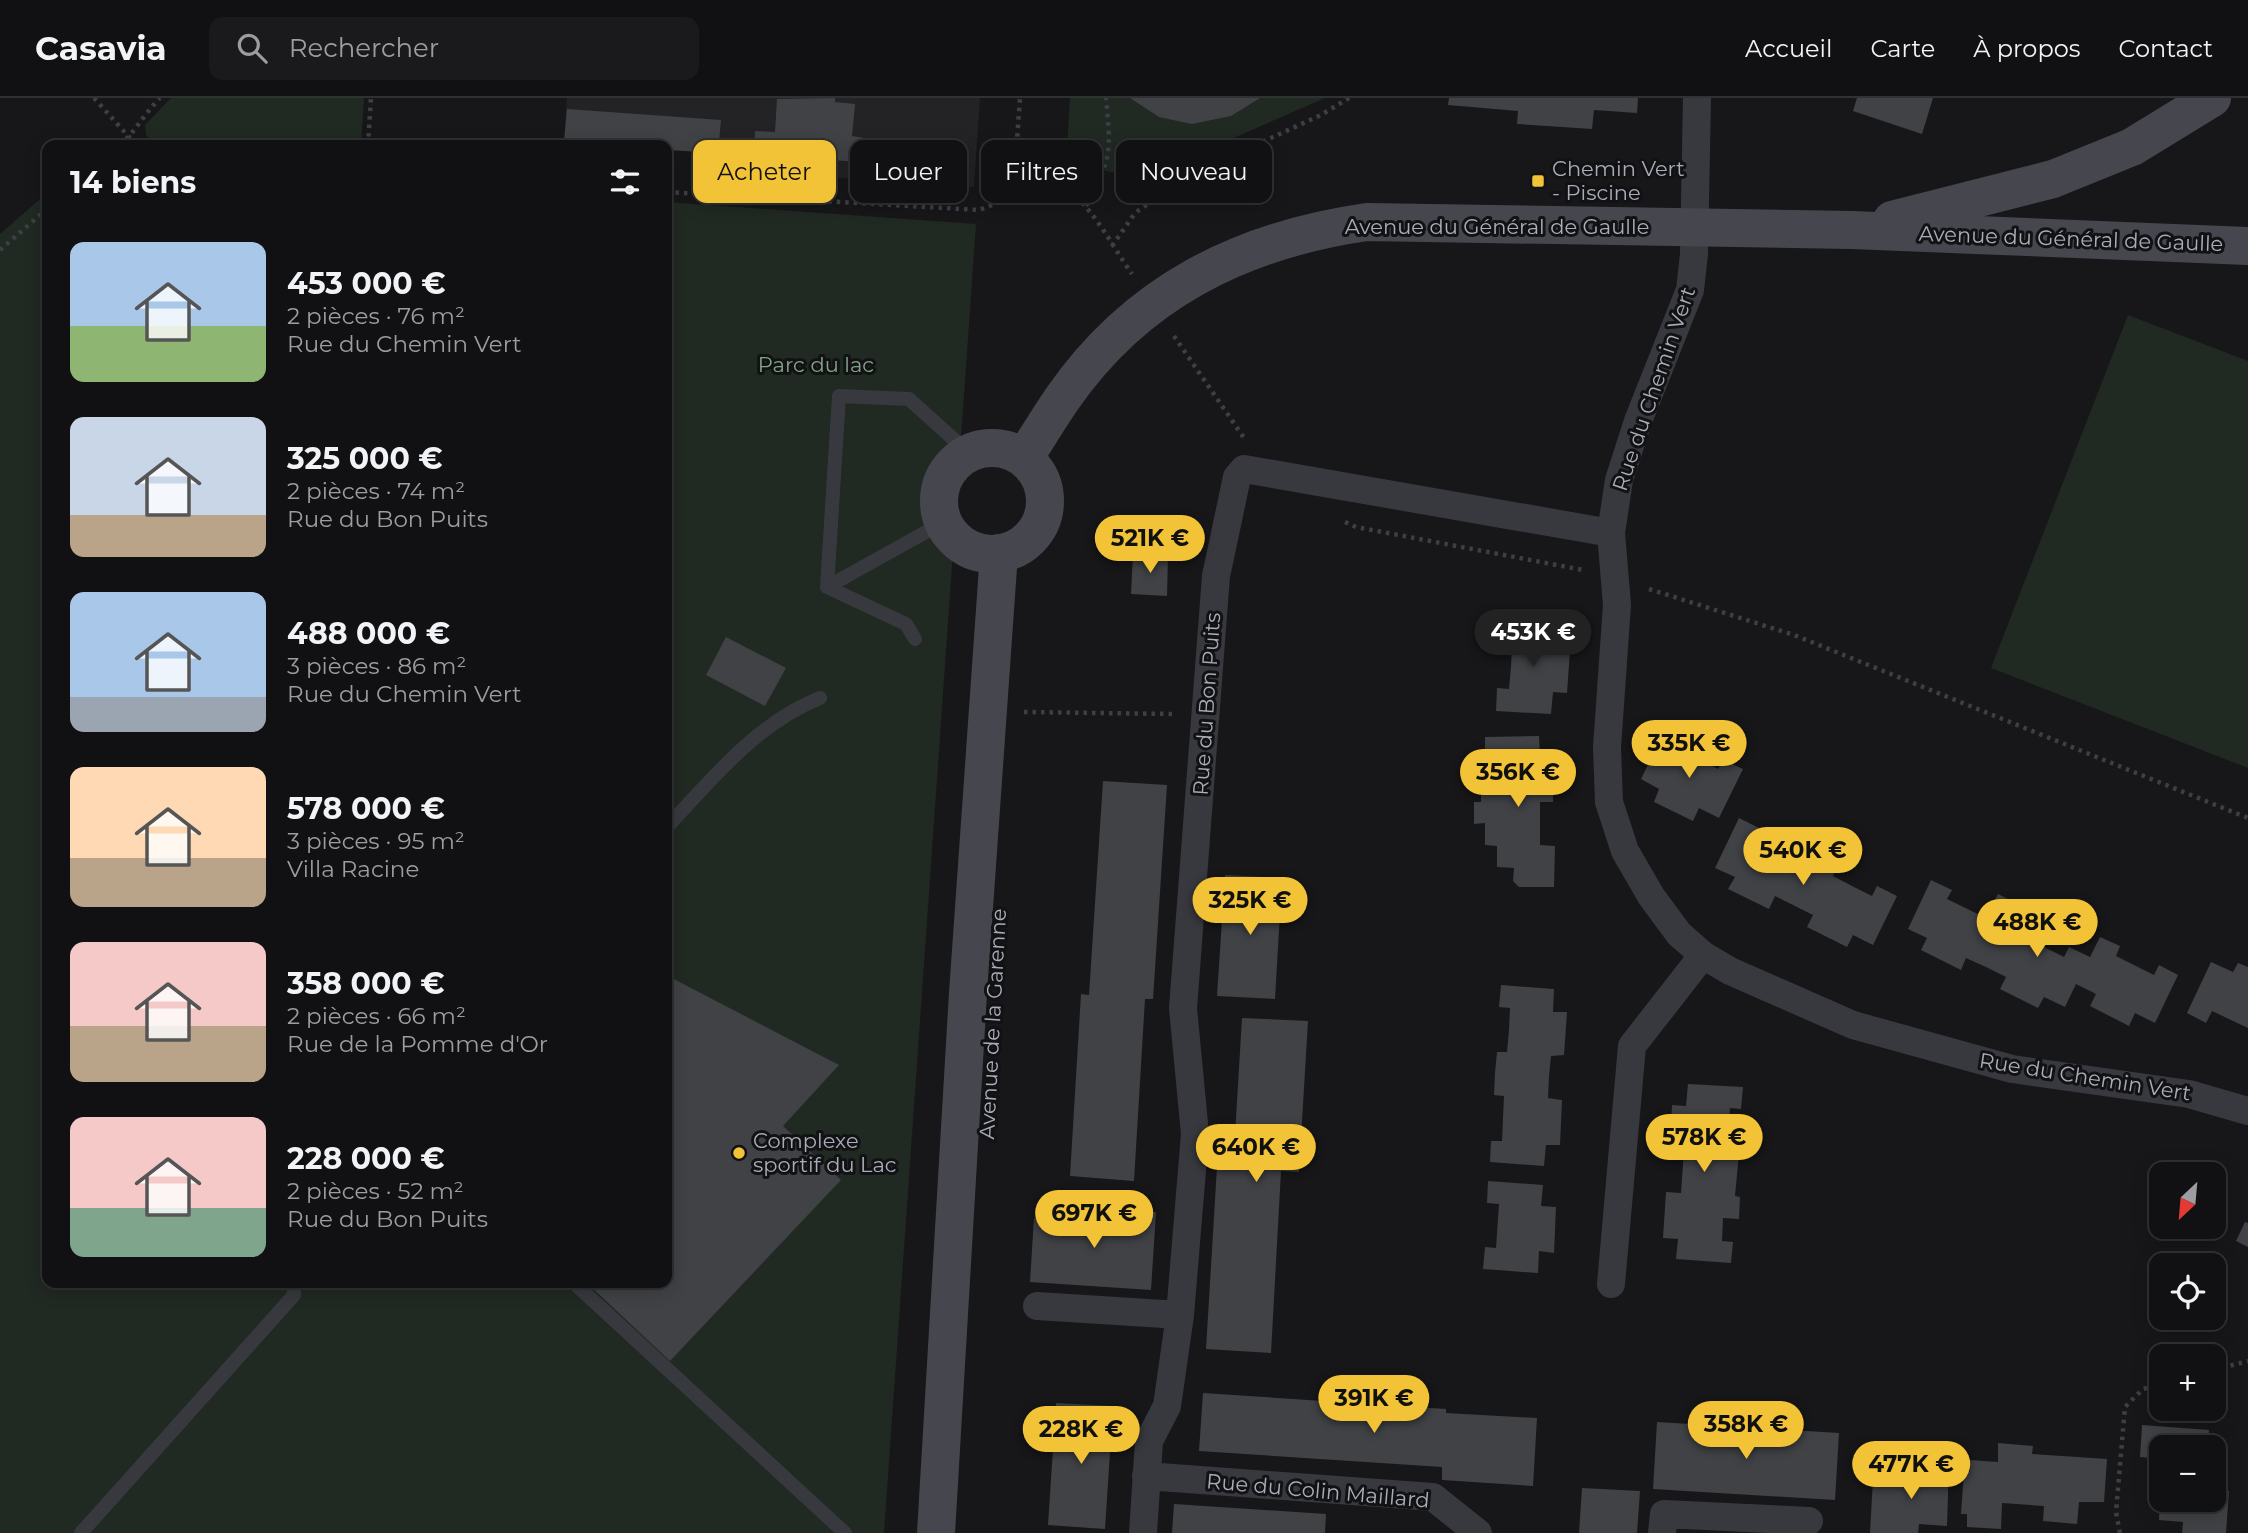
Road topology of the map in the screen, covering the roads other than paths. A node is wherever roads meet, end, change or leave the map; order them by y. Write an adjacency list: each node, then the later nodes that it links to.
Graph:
1 (1697, 98): 3 (street, Rue du Chemin Vert)
2 (2212, 98): 4 (street, Avenue du Général de Gaulle)
3 (1694, 229): 4 (street, Avenue du Général de Gaulle); 7 (street, Avenue du Général de Gaulle); 9 (street, Rue du Chemin Vert)
4 (1852, 230): 5 (street, Avenue du Général de Gaulle)
5 (2248, 246)
6 (969, 453): 7 (street); 8 (street); 11 (lane)
7 (1024, 457): 10 (street)
8 (944, 523): 10 (street); 11 (lane)
9 (1611, 533): 15 (street, Rue du Chemin Vert); 21 (street, Rue du Bon Puits)
10 (999, 554): 26 (street, Avenue de la Garenne)
11 (827, 587): 12 (lane)
12 (915, 639)
13 (820, 698): 14 (lane)
14 (672, 822)
15 (1703, 955): 16 (street, Rue du Chemin Vert); 17 (street)
16 (2248, 1111)
17 (1611, 1284)
18 (294, 1288): 24 (lane)
19 (579, 1288): 25 (lane)
20 (1037, 1306): 21 (street)
21 (1180, 1315): 22 (street, Rue du Bon Puits)
22 (1146, 1476): 27 (street, Rue du Bon Puits); 28 (street, Rue du Colin Maillard)
23 (1809, 1521): 29 (street)
24 (81, 1533)
25 (845, 1533)
26 (936, 1533)
27 (1143, 1533)
28 (1478, 1533)
29 (1662, 1533)

